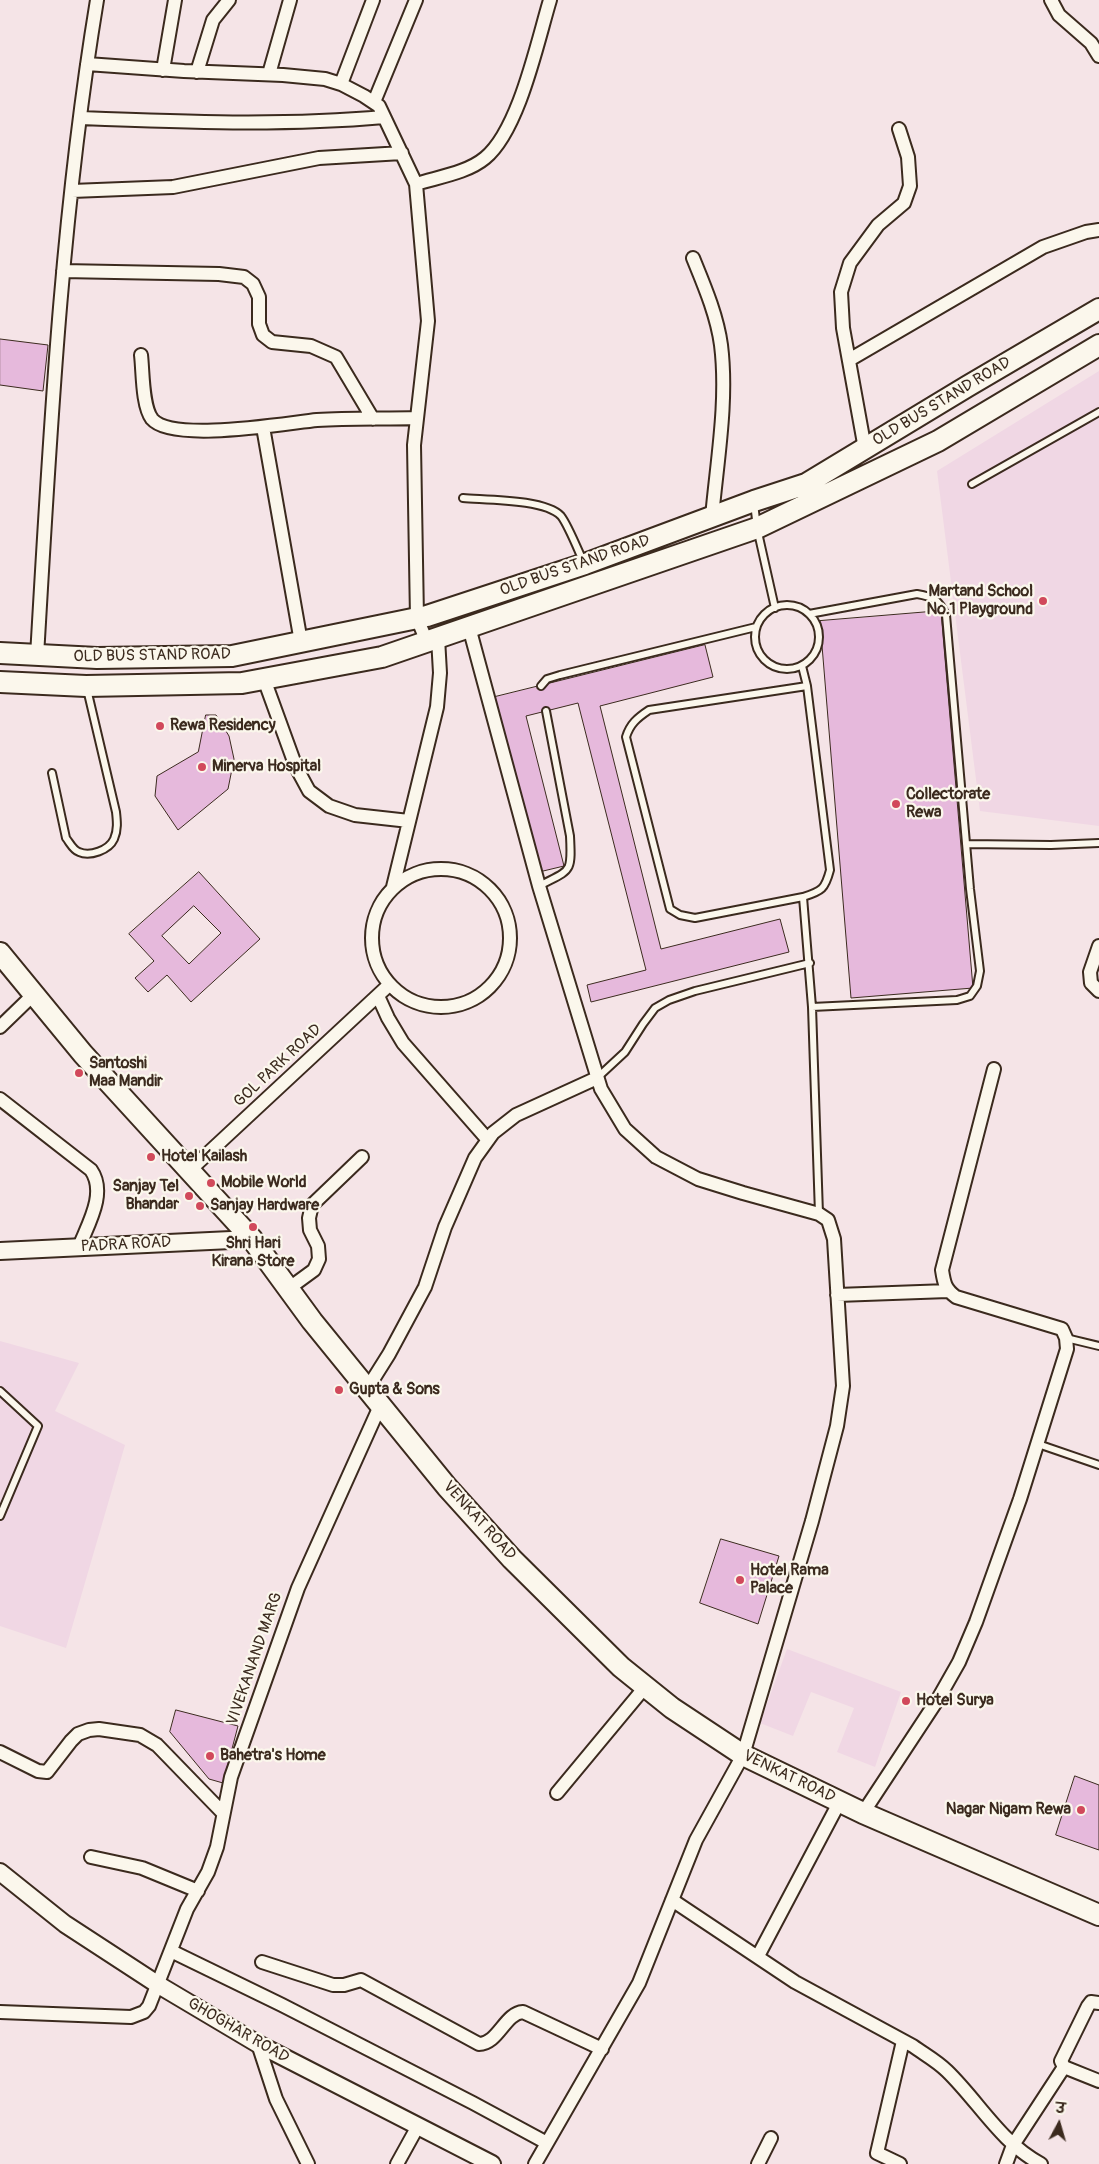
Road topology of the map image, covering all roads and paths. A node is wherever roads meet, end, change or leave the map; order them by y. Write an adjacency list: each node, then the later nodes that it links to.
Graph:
1 (97, 0): 10 (street)
2 (175, 0): 11 (street)
3 (229, 0): 12 (street)
4 (290, 0): 13 (street)
5 (373, 0): 14 (street)
6 (416, 0): 15 (street)
7 (550, 0): 20 (street)
8 (1051, 0): 9 (street)
9 (1099, 56)
10 (87, 64): 11 (street); 17 (street)
11 (163, 70): 12 (street)
12 (197, 72): 13 (street)
13 (269, 74): 14 (street)
14 (342, 84): 15 (street)
15 (374, 102): 16 (street)
16 (384, 117): 17 (street); 19 (street)
17 (80, 118): 21 (street)
18 (899, 129): 28 (street)
19 (402, 153): 20 (street); 21 (street)
20 (416, 184): 30 (street)
21 (72, 192): 24 (street)
22 (1099, 230): 28 (street)
23 (693, 258): 37 (street)
24 (63, 271): 31 (street); 48 (street)
25 (1099, 309): 33 (main road, OLD BUS STAND ROAD)
26 (1099, 345): 38 (main road, OLD BUS STAND ROAD)
27 (141, 355): 32 (street)
28 (849, 360): 33 (street)
29 (1099, 412): 34 (lane)
30 (417, 418): 31 (street); 42 (street)
31 (373, 419): 32 (street)
32 (263, 427): 46 (street)
33 (865, 449): 36 (main road, OLD BUS STAND ROAD)
34 (972, 484)
35 (463, 498): 39 (lane)
36 (754, 501): 37 (main road, OLD BUS STAND ROAD); 38 (lane)
37 (712, 517): 39 (main road, OLD BUS STAND ROAD)
38 (757, 528): 40 (lane); 43 (main road, OLD BUS STAND ROAD)
39 (585, 564): 42 (main road, OLD BUS STAND ROAD)
40 (775, 608): 41 (lane); 44 (lane)
41 (809, 614): 49 (lane); 59 (lane)
42 (417, 618): 45 (street); 46 (main road, OLD BUS STAND ROAD)
43 (469, 627): 45 (main road, OLD BUS STAND ROAD); 60 (street)
44 (756, 627): 49 (lane); 53 (lane)
45 (432, 640): 50 (main road, OLD BUS STAND ROAD); 57 (street)
46 (301, 642): 48 (main road, OLD BUS STAND ROAD)
47 (0, 653): 48 (main road, OLD BUS STAND ROAD)
48 (37, 656)
49 (802, 666): 54 (lane)
50 (264, 679): 52 (main road, OLD BUS STAND ROAD); 57 (street)
51 (0, 682): 52 (main road, OLD BUS STAND ROAD)
52 (86, 686): 56 (lane)
53 (541, 686)
54 (807, 686): 62 (lane); 62 (lane)
55 (546, 711): 60 (lane)
56 (52, 773)
57 (409, 821): 61 (street)
58 (1099, 843): 59 (lane)
59 (966, 844): 70 (lane)
60 (539, 886): 73 (street)
61 (393, 887): 66 (street); 66 (street)
62 (803, 897): 65 (lane)
63 (1099, 946): 67 (street)
64 (0, 953): 68 (main road, VENKAT ROAD)
65 (810, 963): 70 (lane); 73 (lane)
66 (389, 986): 69 (street, GOL PARK ROAD)
67 (1099, 991)
68 (33, 995): 71 (street); 77 (main road, VENKAT ROAD)
69 (378, 996): 75 (street); 77 (street, GOL PARK ROAD)
70 (812, 1007): 78 (lane)
71 (0, 1026)
72 (994, 1069): 83 (street)
73 (597, 1078): 75 (street); 78 (street)
74 (0, 1099): 80 (street)
75 (488, 1140): 87 (street)
76 (362, 1157): 82 (street)
77 (190, 1170): 79 (main road, VENKAT ROAD)
78 (820, 1214): 84 (street)
79 (252, 1238): 80 (street, PADRA ROAD); 82 (main road, VENKAT ROAD)
80 (79, 1247): 81 (street, PADRA ROAD)
81 (0, 1251)
82 (288, 1288): 87 (main road, VENKAT ROAD)
83 (948, 1291): 84 (street); 85 (street)
84 (837, 1295): 95 (street)
85 (1066, 1338): 86 (lane); 90 (street)
86 (1099, 1346)
87 (366, 1389): 89 (main road, VENKAT ROAD)
88 (0, 1391): 92 (lane)
89 (380, 1406): 93 (main road, VENKAT ROAD); 98 (street, VIVEKANAND MARG)
90 (1038, 1444): 91 (lane); 99 (street)
91 (1099, 1465)
92 (0, 1516)
93 (645, 1687): 95 (main road, VENKAT ROAD); 96 (street)
94 (0, 1752): 98 (street)
95 (743, 1756): 97 (main road, VENKAT ROAD); 103 (street)
96 (557, 1793)
97 (840, 1801): 99 (main road, VENKAT ROAD); 106 (street)
98 (223, 1813): 102 (street, VIVEKANAND MARG)
99 (863, 1813): 104 (main road, VENKAT ROAD)
100 (91, 1857): 102 (street)
101 (0, 1872): 108 (street, GHOGHAR ROAD)
102 (198, 1891): 105 (street, VIVEKANAND MARG)
103 (672, 1900): 106 (street); 113 (street)
104 (1099, 1915)
105 (171, 1951): 108 (street, VIVEKANAND MARG); 118 (street)
106 (758, 1956): 111 (street)
107 (262, 1962): 113 (street)
108 (157, 1984): 110 (street, VIVEKANAND MARG); 112 (street, GHOGHAR ROAD)
109 (1099, 2003): 114 (street)
110 (0, 2012)
111 (903, 2041): 119 (street); 125 (street)
112 (258, 2044): 116 (street, GHOGHAR ROAD); 120 (street)
113 (602, 2050): 118 (street)
114 (1064, 2067): 115 (street); 119 (street)
115 (1099, 2082)
116 (418, 2126): 121 (street); 122 (street, GHOGHAR ROAD)
117 (770, 2138): 124 (street)
118 (547, 2143): 123 (street)
119 (1013, 2145): 126 (street); 127 (street)
120 (302, 2161)
121 (397, 2164)
122 (492, 2164)
123 (534, 2164)
124 (758, 2164)
125 (900, 2164)
126 (1006, 2164)
127 (1041, 2164)

